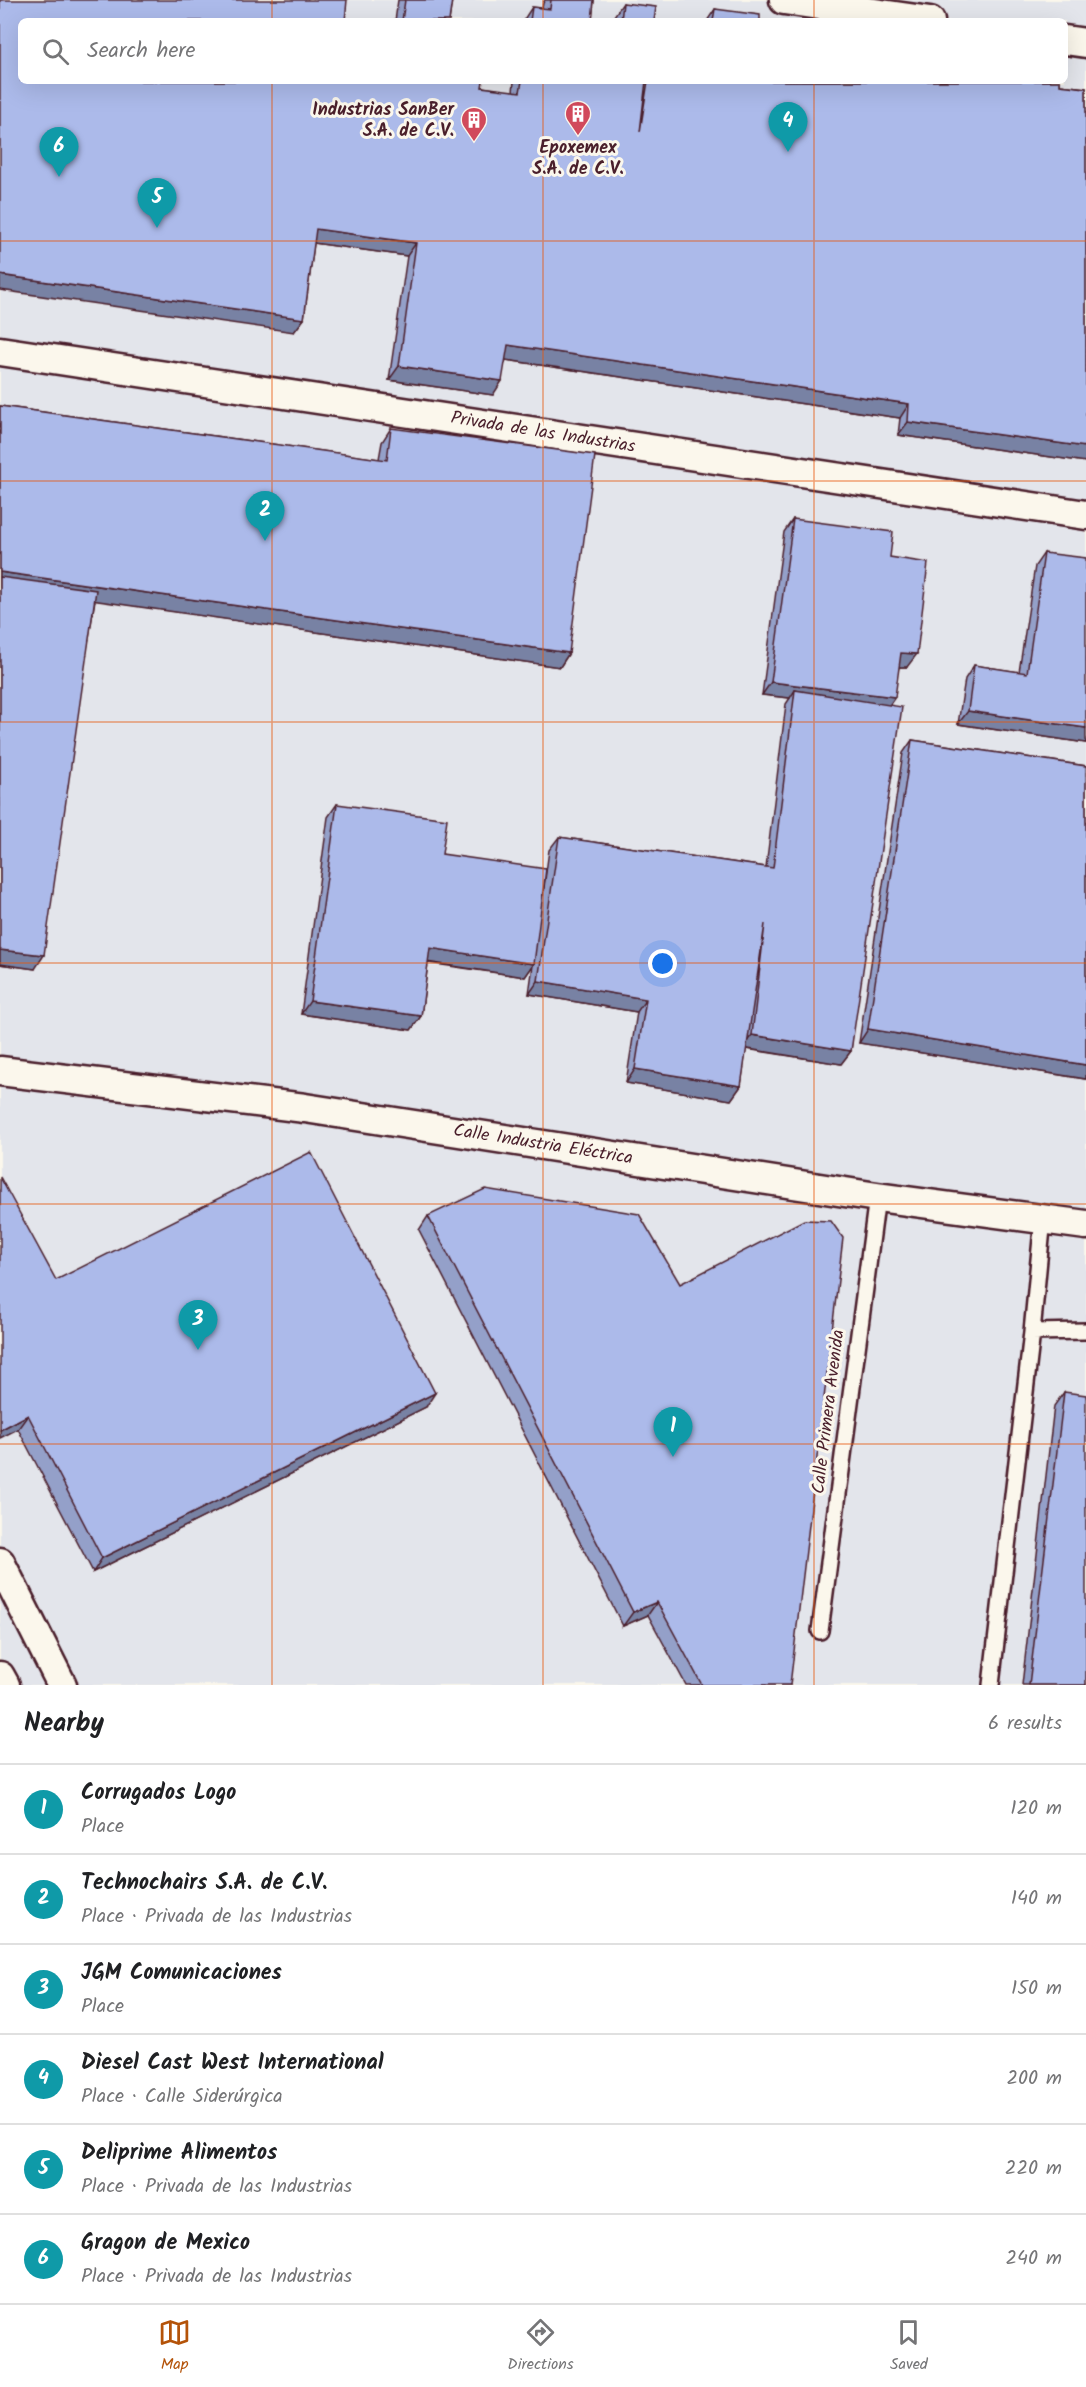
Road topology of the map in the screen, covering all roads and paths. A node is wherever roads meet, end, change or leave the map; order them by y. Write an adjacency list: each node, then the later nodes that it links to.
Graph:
1 (784, 0): 2 (street)
2 (909, 18)
3 (1068, 40): 4 (street)
4 (1086, 43)
5 (0, 351): 6 (street, Privada de las Industrias)
6 (1086, 515)
7 (0, 1071): 8 (street, Calle Industria Eléctrica)
8 (877, 1197): 9 (street, Calle Industria Eléctrica); 14 (lane, Calle Primera Avenida)
9 (1043, 1218): 10 (street, Calle Industria Eléctrica); 12 (lane)
10 (1086, 1225)
11 (1086, 1331): 12 (lane)
12 (1032, 1332): 18 (lane)
13 (0, 1562): 17 (street)
14 (820, 1631)
15 (0, 1676): 16 (street)
16 (5, 1685)
17 (62, 1685)
18 (991, 1685)

